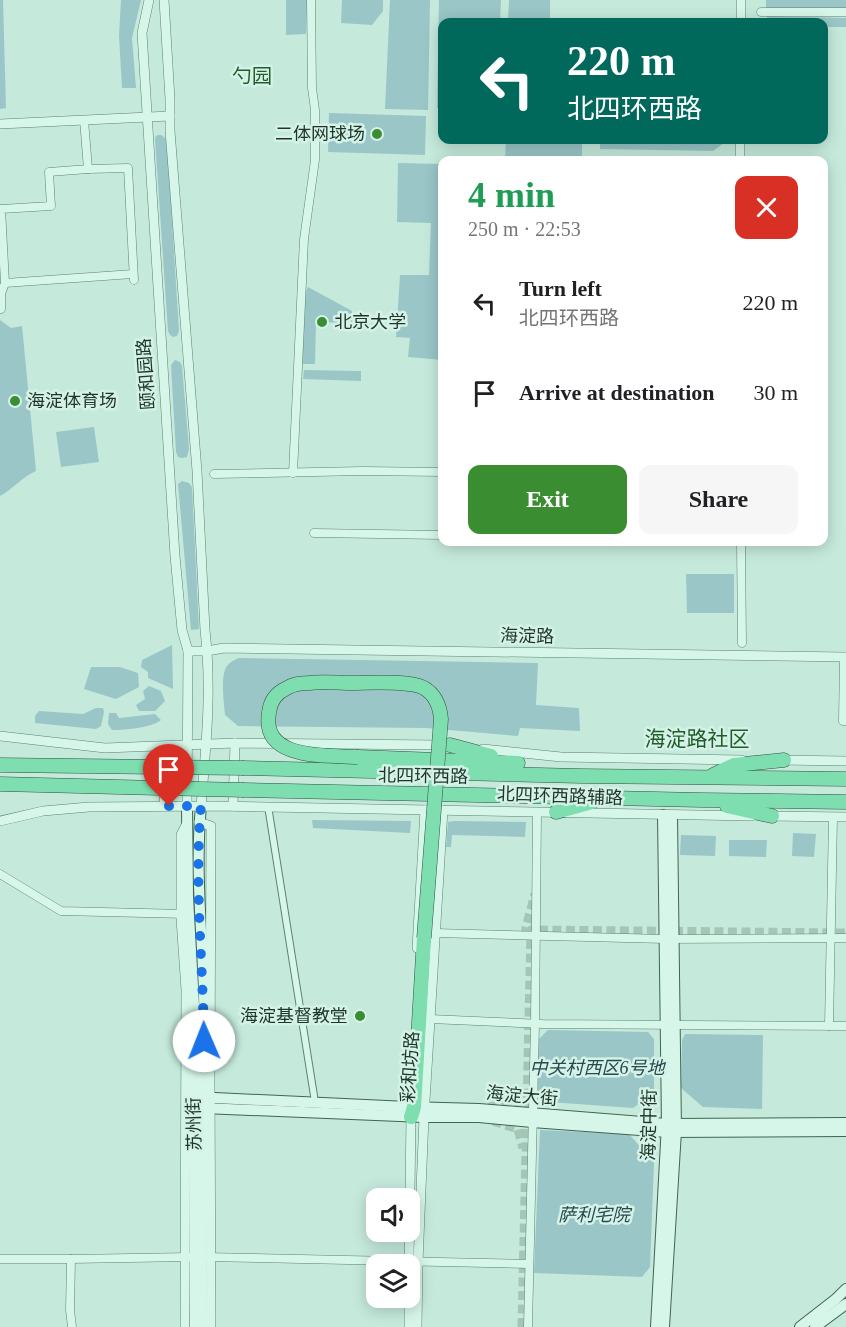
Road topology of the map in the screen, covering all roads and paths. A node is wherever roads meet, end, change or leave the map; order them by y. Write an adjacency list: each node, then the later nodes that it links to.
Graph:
1 (148, 0): 9 (street, 颐和园路)
2 (164, 0): 8 (street)
3 (311, 0): 16 (street)
4 (741, 0): 7 (street)
5 (761, 12): 6 (street)
6 (846, 12)
7 (741, 18)
8 (170, 116): 9 (street); 23 (street)
9 (147, 117): 10 (street); 22 (street, 颐和园路)
10 (84, 120): 11 (street); 12 (street)
11 (0, 124)
12 (88, 169): 13 (street); 13 (street)
13 (3, 288): 14 (street)
14 (1, 309)
15 (438, 472): 16 (street)
16 (293, 473): 17 (street)
17 (214, 474)
18 (314, 533): 19 (street)
19 (438, 535)
20 (741, 546): 21 (street)
21 (742, 643)
22 (188, 651): 23 (street, 海淀路); 28 (street, 颐和园路)
23 (207, 651): 24 (street, 海淀路); 29 (street)
24 (845, 657): 25 (street)
25 (846, 721)
26 (0, 736): 31 (street)
27 (235, 743): 29 (street); 30 (street); 47 (street)
28 (188, 744): 29 (street); 31 (street); 49 (street, 颐和园路)
29 (207, 744): 46 (street)
30 (450, 745): 33 (street); 35 (highway)
31 (166, 746): 45 (street)
32 (0, 755): 37 (highway)
33 (784, 760): 34 (street); 39 (highway)
34 (846, 761)
35 (518, 763): 38 (highway); 61 (highway, bridge)
36 (0, 765): 37 (highway, 北四环西路)
37 (69, 766): 38 (highway, 北四环西路, bridge)
38 (581, 776): 39 (highway, 北四环西路)
39 (710, 777): 40 (highway, 北四环西路)
40 (846, 779)
41 (0, 784): 42 (highway, 北四环西路, bridge)
42 (608, 798): 43 (highway, 北四环西路); 51 (highway)
43 (701, 800): 44 (highway, 北四环西路); 55 (highway)
44 (846, 802)
45 (164, 806): 49 (street); 58 (street)
46 (201, 806): 47 (street, 北四环西路辅路); 49 (street, 北四环西路辅路); 72 (main road, 苏州街)
47 (233, 806): 48 (street, 北四环西路辅路)
48 (268, 806): 52 (street, 北四环西路辅路); 71 (street)
49 (187, 807): 60 (main road, 苏州街)
50 (537, 812): 51 (street, 北四环西路辅路); 53 (street, 北四环西路辅路); 62 (street)
51 (556, 812): 54 (street, 北四环西路辅路)
52 (424, 814): 53 (street, 北四环西路辅路); 73 (street, 彩和坊路)
53 (443, 814): 61 (street, 彩和坊路)
54 (667, 815): 55 (street, 北四环西路辅路); 65 (main road, 海淀中街)
55 (772, 816): 56 (street, 北四环西路辅路)
56 (833, 817): 57 (street, 北四环西路辅路); 63 (street)
57 (846, 817)
58 (0, 821)
59 (0, 874): 60 (street)
60 (185, 914): 72 (main road, 苏州街); 79 (street, 苏州街)
61 (430, 936): 62 (street); 66 (street, 彩和坊路); 73 (highway)
62 (536, 936): 65 (street); 67 (street)
63 (831, 938): 64 (street); 65 (street); 69 (street)
64 (846, 938)
65 (669, 939): 68 (main road, 海淀中街)
66 (430, 1019): 67 (street); 73 (street, 彩和坊路)
67 (535, 1024): 68 (street); 74 (street)
68 (670, 1026): 69 (street); 76 (main road, 海淀中街)
69 (829, 1026): 70 (street)
70 (846, 1026)
71 (315, 1102): 72 (main road, 海淀大街); 73 (main road, 海淀大街)
72 (203, 1103): 73 (main road, 海淀大街); 79 (main road, 苏州街); 79 (street, 苏州街)
73 (416, 1111): 74 (main road, 海淀大街); 78 (street, 彩和坊路)
74 (532, 1118): 76 (main road, 海淀大街); 84 (street)
75 (846, 1123): 76 (main road, 海淀大街)
76 (671, 1128): 77 (main road, 海淀大街); 97 (main road, 海淀中街); 98 (main road, 海淀中街)
77 (846, 1131)
78 (412, 1254)
79 (198, 1257): 81 (street); 82 (street); 90 (street, 苏州街); 91 (main road, 苏州街); 92 (main road, 苏州街); 93 (street, 苏州街)
80 (0, 1259): 81 (street)
81 (71, 1259): 89 (street)
82 (366, 1262)
83 (420, 1263): 84 (street)
84 (528, 1264): 96 (street)
85 (846, 1289): 99 (main road)
86 (846, 1304): 100 (main road)
87 (409, 1308): 94 (street)
88 (416, 1308): 95 (street, 彩和坊路)
89 (72, 1327)
90 (185, 1327)
91 (195, 1327)
92 (202, 1327)
93 (211, 1327)
94 (409, 1327)
95 (417, 1327)
96 (528, 1327)
97 (656, 1327)
98 (664, 1327)
99 (800, 1327)
100 (815, 1327)

